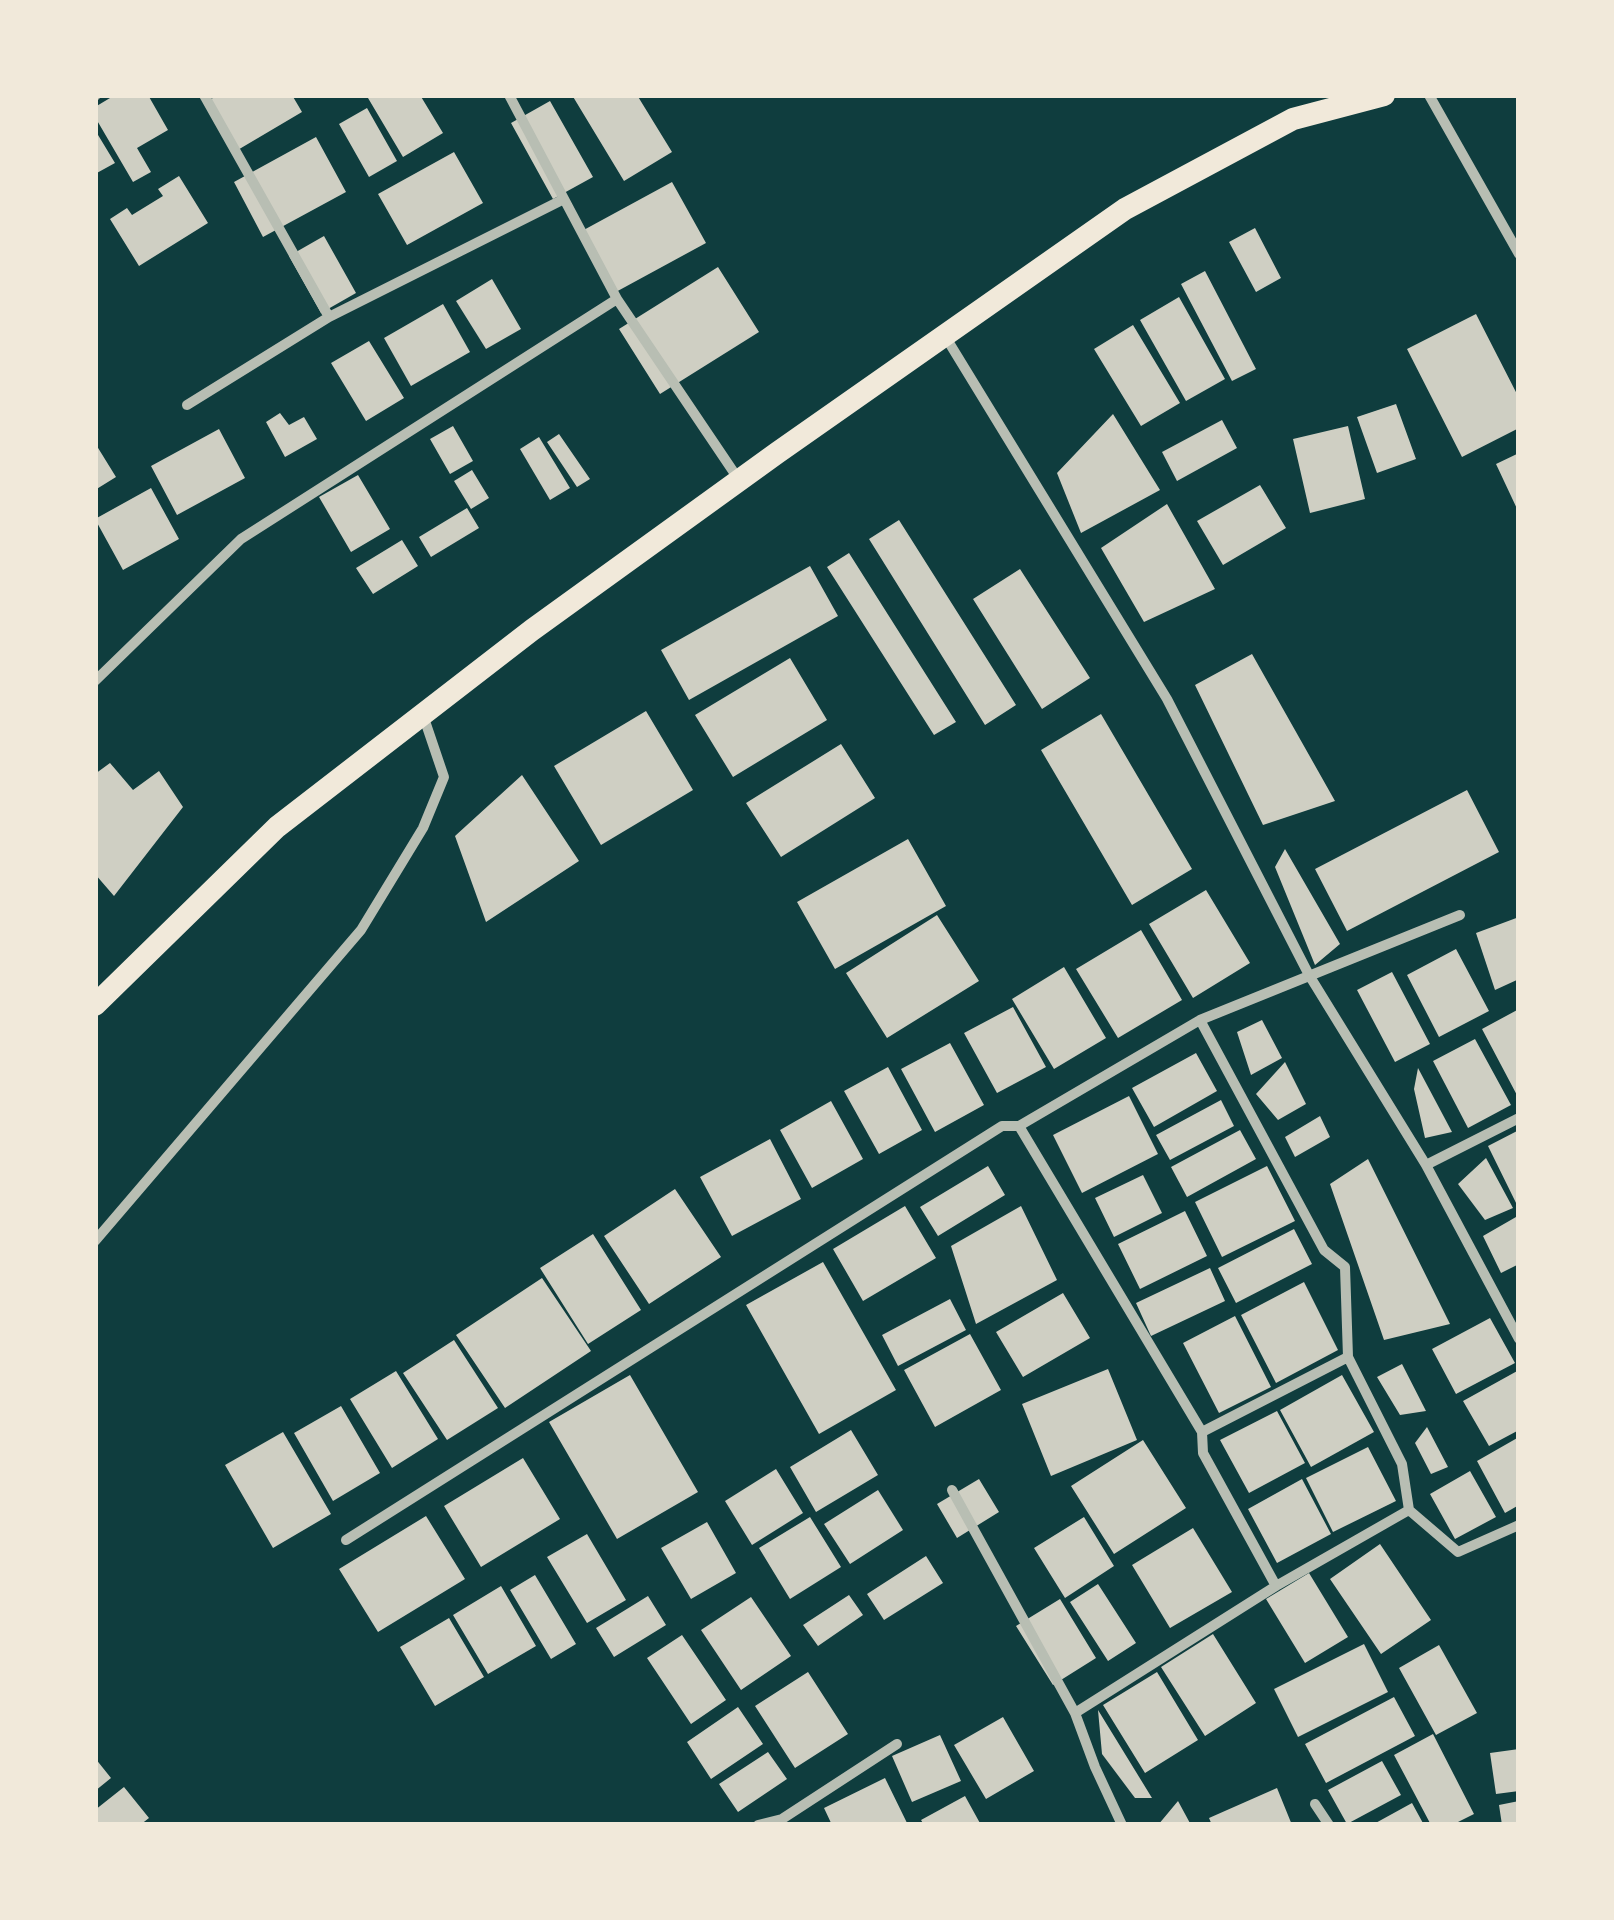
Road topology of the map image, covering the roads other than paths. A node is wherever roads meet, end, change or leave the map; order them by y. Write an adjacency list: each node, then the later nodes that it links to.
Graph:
1 (204, 95): 8 (street)
2 (509, 95): 5 (street)
3 (1384, 95): 9 (main road)
4 (1429, 95): 6 (street)
5 (564, 199): 7 (street); 8 (street)
6 (1519, 254)
7 (617, 299): 11 (street); 12 (street)
8 (328, 317): 10 (street)
9 (945, 335): 11 (main road); 15 (street)
10 (188, 405)
11 (739, 480): 13 (main road)
12 (95, 681)
13 (423, 714): 16 (main road); 21 (street)
14 (1460, 915): 15 (street)
15 (1309, 975): 17 (street); 20 (street)
16 (95, 1005)
17 (1200, 1020): 19 (street); 23 (street)
18 (1519, 1118): 20 (street)
19 (1019, 1126): 24 (street); 28 (street)
20 (1426, 1165): 22 (street)
21 (95, 1241)
22 (1519, 1339)
23 (1348, 1358): 24 (street); 26 (street)
24 (1202, 1432): 29 (street)
25 (952, 1490): 30 (street)
26 (1409, 1510): 27 (street); 29 (street)
27 (1519, 1525)
28 (346, 1540)
29 (1276, 1586): 30 (street)
30 (1075, 1713): 34 (street)
31 (897, 1744): 33 (street)
32 (1315, 1804): 35 (street)
33 (758, 1825)
34 (1122, 1825)
35 (1329, 1825)

